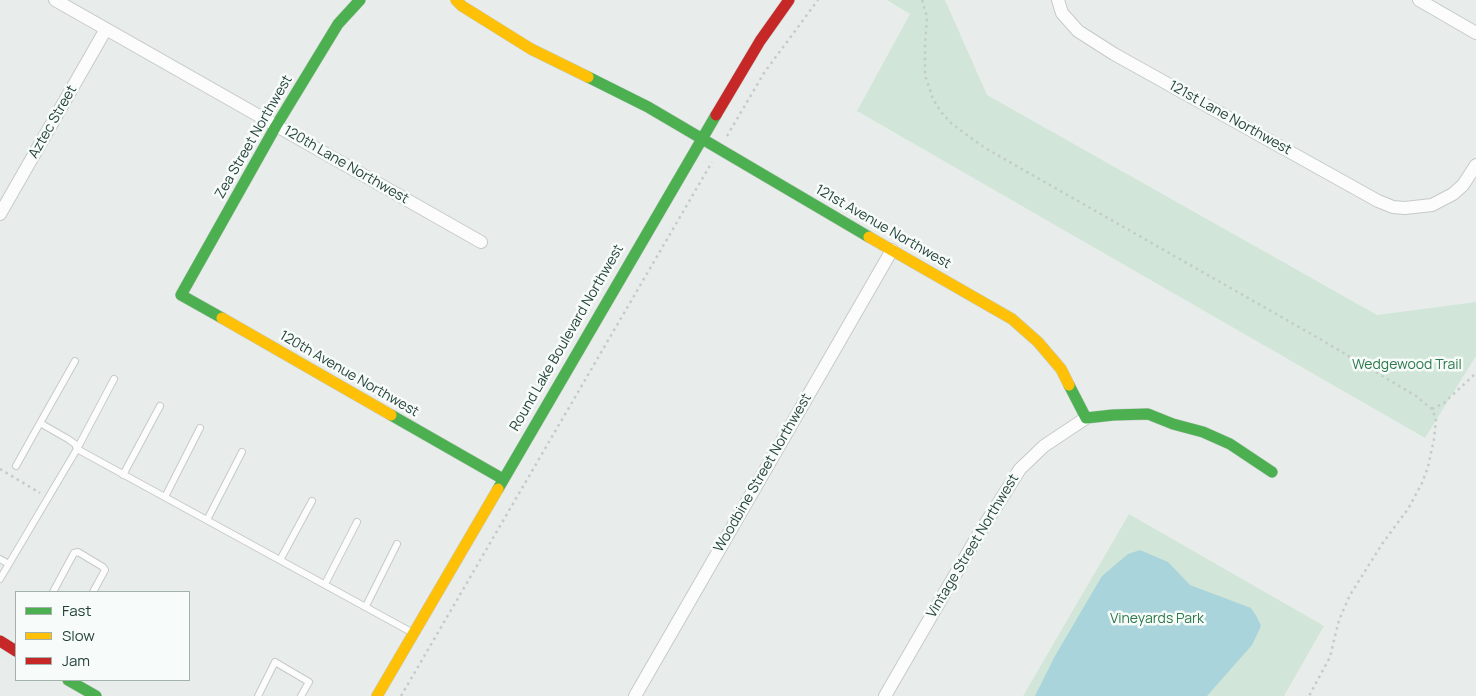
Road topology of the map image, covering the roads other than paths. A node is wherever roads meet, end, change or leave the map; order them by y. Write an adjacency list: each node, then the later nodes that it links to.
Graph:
1 (55, 0): 7 (street, 120th Lane Northwest)
2 (360, 0): 9 (street, Zea Street Northwest)
3 (456, 0): 10 (street, 121st Avenue Northwest)
4 (790, 0): 10 (street, Round Lake Boulevard Northwest)
5 (1058, 0): 11 (street, 121st Lane Northwest)
6 (1419, 0): 8 (street)
7 (106, 29): 9 (street, 120th Lane Northwest); 12 (street, Aztec Street)
8 (1476, 33)
9 (276, 126): 13 (street, 120th Lane Northwest); 15 (street, Zea Street Northwest)
10 (702, 138): 14 (street, 121st Avenue Northwest); 27 (street, Round Lake Boulevard Northwest)
11 (1476, 165)
12 (0, 214)
13 (481, 242)
14 (892, 250): 19 (street, 121st Avenue Northwest); 49 (street, Woodbine Street Northwest)
15 (181, 295): 27 (street, 120th Avenue Northwest)
16 (74, 361): 20 (lane)
17 (114, 379): 22 (lane)
18 (160, 406): 26 (lane)
19 (1086, 418): 25 (street); 50 (street, Vintage Street Northwest)
20 (40, 423): 22 (lane); 24 (lane)
21 (200, 428): 28 (lane)
22 (77, 449): 26 (lane); 35 (lane)
23 (242, 452): 30 (lane)
24 (16, 466)
25 (1272, 472)
26 (123, 475): 28 (lane)
27 (503, 479): 41 (street, Round Lake Boulevard Northwest)
28 (165, 498): 30 (lane)
29 (312, 501): 34 (lane)
30 (207, 520): 34 (lane)
31 (357, 522): 37 (lane)
32 (397, 544): 40 (lane)
33 (0, 559): 35 (lane)
34 (280, 560): 37 (lane)
35 (9, 564): 36 (lane)
36 (0, 579)
37 (326, 584): 40 (lane)
38 (53, 591): 39 (lane)
39 (94, 591)
40 (366, 606): 41 (lane)
41 (414, 633): 48 (street, Round Lake Boulevard Northwest)
42 (0, 641): 43 (street)
43 (15, 650)
44 (70, 681): 45 (street)
45 (96, 696)
46 (258, 696): 47 (lane)
47 (301, 696)
48 (377, 696)
49 (635, 696)
50 (885, 696)

